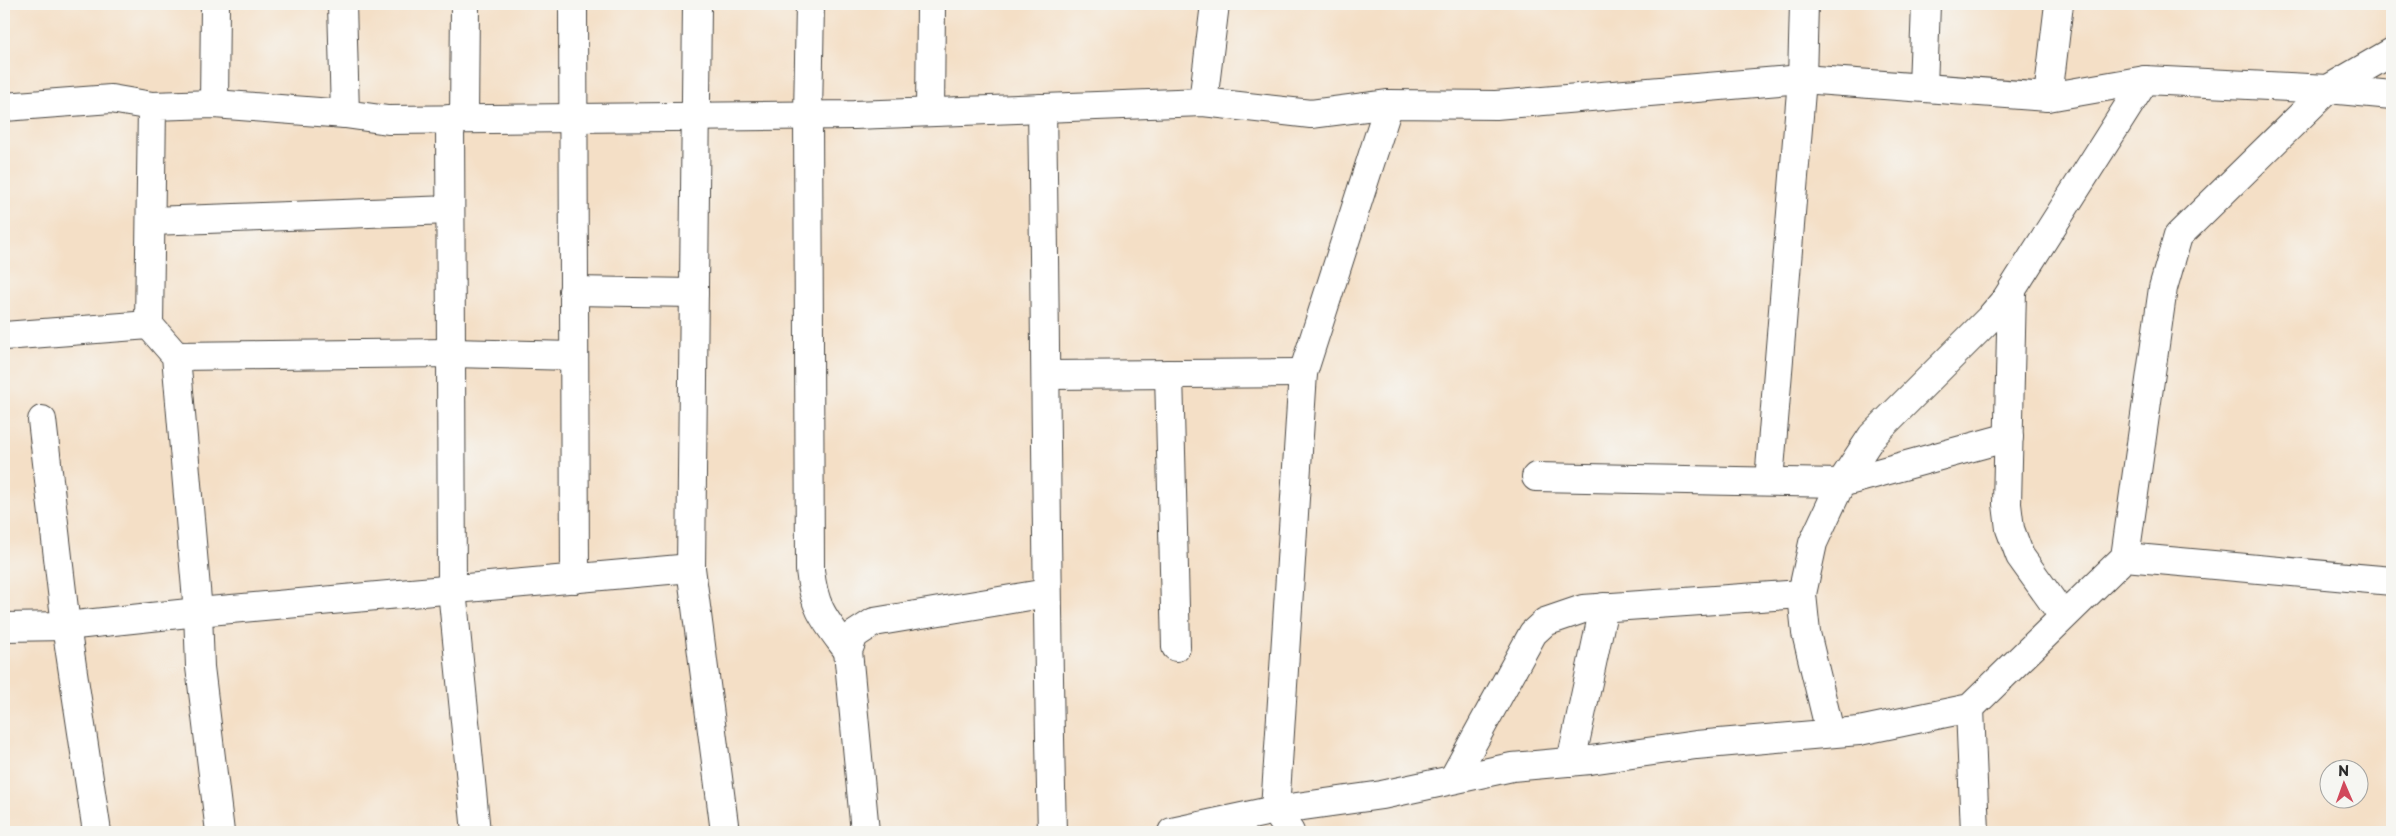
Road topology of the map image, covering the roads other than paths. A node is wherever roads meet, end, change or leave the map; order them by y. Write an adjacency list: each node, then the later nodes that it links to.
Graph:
1 (215, 4): 20 (street)
2 (342, 4): 26 (street)
3 (465, 4): 30 (street)
4 (573, 4): 29 (street)
5 (697, 4): 28 (street)
6 (810, 4): 27 (street)
7 (932, 4): 25 (street)
8 (1215, 4): 19 (street)
9 (1804, 4): 13 (street)
10 (1926, 4): 15 (street)
11 (2059, 4): 18 (street)
12 (2392, 52): 16 (street)
13 (1802, 78): 15 (street); 21 (street); 47 (street)
14 (2145, 80): 16 (street); 18 (street); 33 (street)
15 (1923, 87): 18 (street)
16 (2328, 89): 17 (street); 49 (street)
17 (2392, 95)
18 (2048, 96)
19 (1203, 102): 21 (street); 24 (street)
20 (214, 104): 22 (street); 26 (street)
21 (1389, 104): 41 (street)
22 (152, 106): 23 (street); 32 (street)
23 (4, 107)
24 (1042, 108): 25 (street); 43 (street)
25 (930, 112): 27 (street)
26 (345, 114): 30 (street)
27 (808, 116): 28 (street); 62 (street)
28 (696, 117): 29 (street); 35 (street)
29 (572, 118): 30 (street); 34 (street)
30 (457, 119): 31 (street)
31 (450, 210): 32 (street); 38 (street)
32 (151, 221): 36 (street)
33 (2012, 290): 45 (street); 48 (street)
34 (573, 291): 35 (street); 40 (street)
35 (694, 293): 50 (street)
36 (150, 325): 37 (street); 39 (street)
37 (4, 336)
38 (451, 353): 39 (street); 40 (street); 53 (street)
39 (176, 356): 57 (street)
40 (573, 356): 51 (street)
41 (1303, 373): 42 (street); 67 (street)
42 (1169, 374): 43 (street); 61 (street)
43 (1047, 375): 54 (street)
44 (42, 420): 59 (street)
45 (2009, 437): 48 (street); 58 (street)
46 (1536, 477): 47 (street)
47 (1769, 481): 48 (street)
48 (1841, 483): 55 (street)
49 (2125, 557): 52 (street); 58 (street)
50 (691, 568): 51 (street); 72 (street)
51 (575, 579): 53 (street)
52 (2392, 582)
53 (452, 590): 57 (street); 71 (street)
54 (1048, 593): 62 (street); 74 (street)
55 (1802, 594): 56 (street); 64 (street)
56 (1604, 607): 65 (street); 66 (street)
57 (198, 612): 59 (street); 70 (street)
58 (2063, 616): 63 (street)
59 (66, 626): 60 (street); 69 (street)
60 (4, 628)
61 (1176, 647)
62 (848, 650): 73 (street)
63 (1970, 708): 64 (street); 75 (street)
64 (1830, 732): 65 (street)
65 (1571, 762): 66 (street)
66 (1453, 778): 67 (street)
67 (1283, 821): 68 (street)
68 (1187, 831)
69 (97, 832)
70 (220, 832)
71 (476, 832)
72 (725, 832)
73 (865, 832)
74 (1052, 832)
75 (1975, 832)

